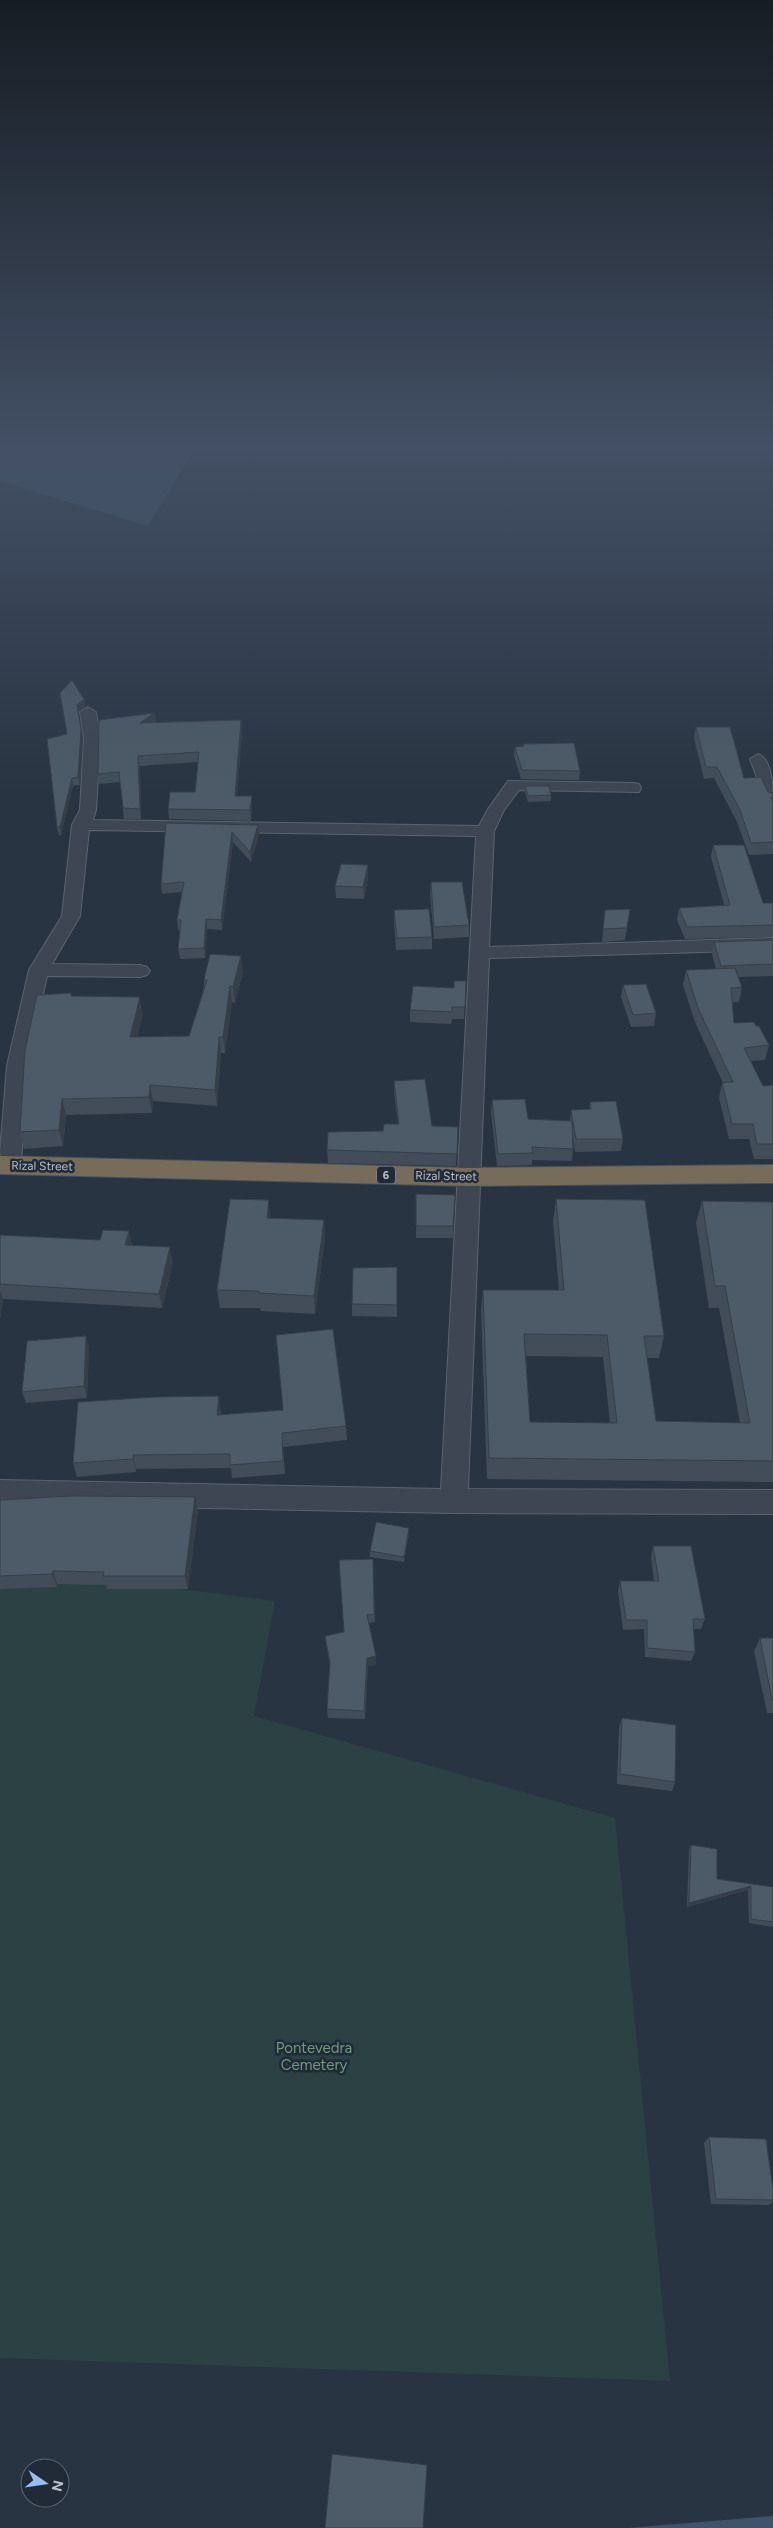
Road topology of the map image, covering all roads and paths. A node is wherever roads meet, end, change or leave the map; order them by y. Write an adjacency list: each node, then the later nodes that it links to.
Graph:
1 (88, 712): 5 (street)
2 (758, 759): 4 (street)
3 (633, 788): 6 (street)
4 (773, 799)
5 (81, 825): 6 (street); 9 (street)
6 (485, 831): 8 (street)
7 (773, 944): 8 (street)
8 (481, 953): 13 (street)
9 (39, 970): 10 (street); 11 (street)
10 (140, 971)
11 (5, 1165): 13 (highway, Rizal Street / 6)
12 (773, 1174): 13 (highway, Rizal Street / 6)
13 (468, 1177): 15 (street)
14 (0, 1492): 15 (street)
15 (454, 1501): 16 (street)
16 (773, 1502)

